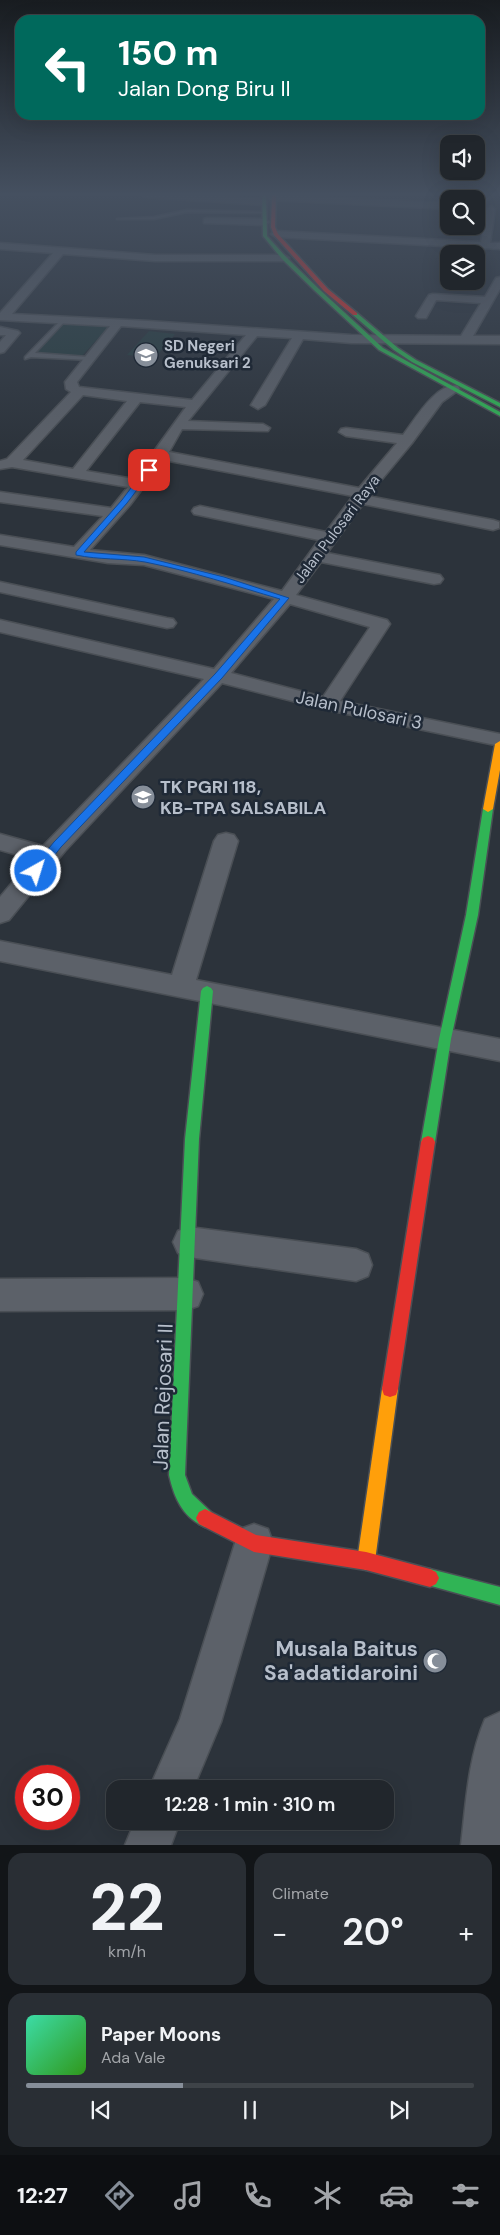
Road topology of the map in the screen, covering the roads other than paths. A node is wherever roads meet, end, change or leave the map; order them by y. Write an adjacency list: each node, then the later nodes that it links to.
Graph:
1 (34, 280): 7 (street)
2 (307, 280): 13 (main road)
3 (317, 280): 14 (main road)
4 (500, 280): 5 (street)
5 (487, 300): 6 (street); 15 (street)
6 (422, 316)
7 (1, 317): 8 (street)
8 (63, 320): 9 (street); 18 (lane)
9 (118, 323): 11 (street); 18 (street)
10 (0, 330): 17 (street)
11 (254, 332): 12 (street); 22 (street)
12 (300, 336): 13 (street); 23 (street)
13 (370, 339): 14 (street); 19 (main road)
14 (384, 339): 15 (street); 24 (main road)
15 (465, 340): 16 (street)
16 (500, 340)
17 (0, 349)
18 (88, 360): 20 (street)
19 (452, 389): 25 (main road); 29 (street, Jalan Pulosari Raya)
20 (79, 392): 21 (street); 31 (street)
21 (136, 398): 22 (street); 32 (street)
22 (196, 404): 26 (street)
23 (258, 405)
24 (500, 405)
25 (500, 414)
26 (178, 425): 27 (street); 30 (street)
27 (263, 428)
28 (346, 432): 29 (street)
29 (407, 440): 34 (street, Jalan Pulosari Raya)
30 (160, 455): 33 (street); 34 (street)
31 (6, 464): 32 (street)
32 (76, 474): 33 (street)
33 (138, 484): 37 (street)
34 (361, 496): 38 (street); 39 (street, Jalan Pulosari Raya)
35 (0, 497): 37 (street)
36 (200, 511): 39 (street)
37 (114, 513): 41 (street)
38 (493, 525)
39 (331, 538): 42 (street, Jalan Pulosari Raya)
40 (0, 540): 41 (street)
41 (78, 553): 45 (street)
42 (317, 556): 43 (street); 45 (street, Jalan Pulosari Raya)
43 (434, 579)
44 (0, 587): 46 (street)
45 (285, 598): 48 (street, Jalan Pulosari Raya); 49 (street)
46 (168, 623)
47 (0, 626): 48 (street, Jalan Pulosari 3)
48 (218, 676): 49 (street, Jalan Pulosari 3); 54 (street, Jalan Pulosari Raya)
49 (328, 704): 50 (street, Jalan Pulosari 3)
50 (500, 740)
51 (500, 744): 59 (main road)
52 (226, 841): 57 (street)
53 (0, 842): 54 (street)
54 (48, 856): 55 (street, Jalan Pulosari Raya)
55 (0, 914)
56 (0, 951): 57 (street)
57 (181, 986): 58 (street)
58 (207, 991): 59 (street); 61 (main road, Jalan Rejosari II)
59 (445, 1039): 60 (street); 66 (main road)
60 (500, 1050)
61 (189, 1242): 62 (street); 63 (main road, Jalan Rejosari II)
62 (356, 1265)
63 (186, 1294): 64 (street); 65 (main road, Jalan Rejosari II)
64 (0, 1295)
65 (254, 1543): 66 (main road, Jalan Rejosari II); 69 (street)
66 (366, 1561): 67 (main road, Jalan Rejosari II)
67 (500, 1596)
68 (500, 1734): 72 (street)
69 (175, 1780)
70 (154, 1830): 71 (street)
71 (148, 1845)
72 (484, 1845)

